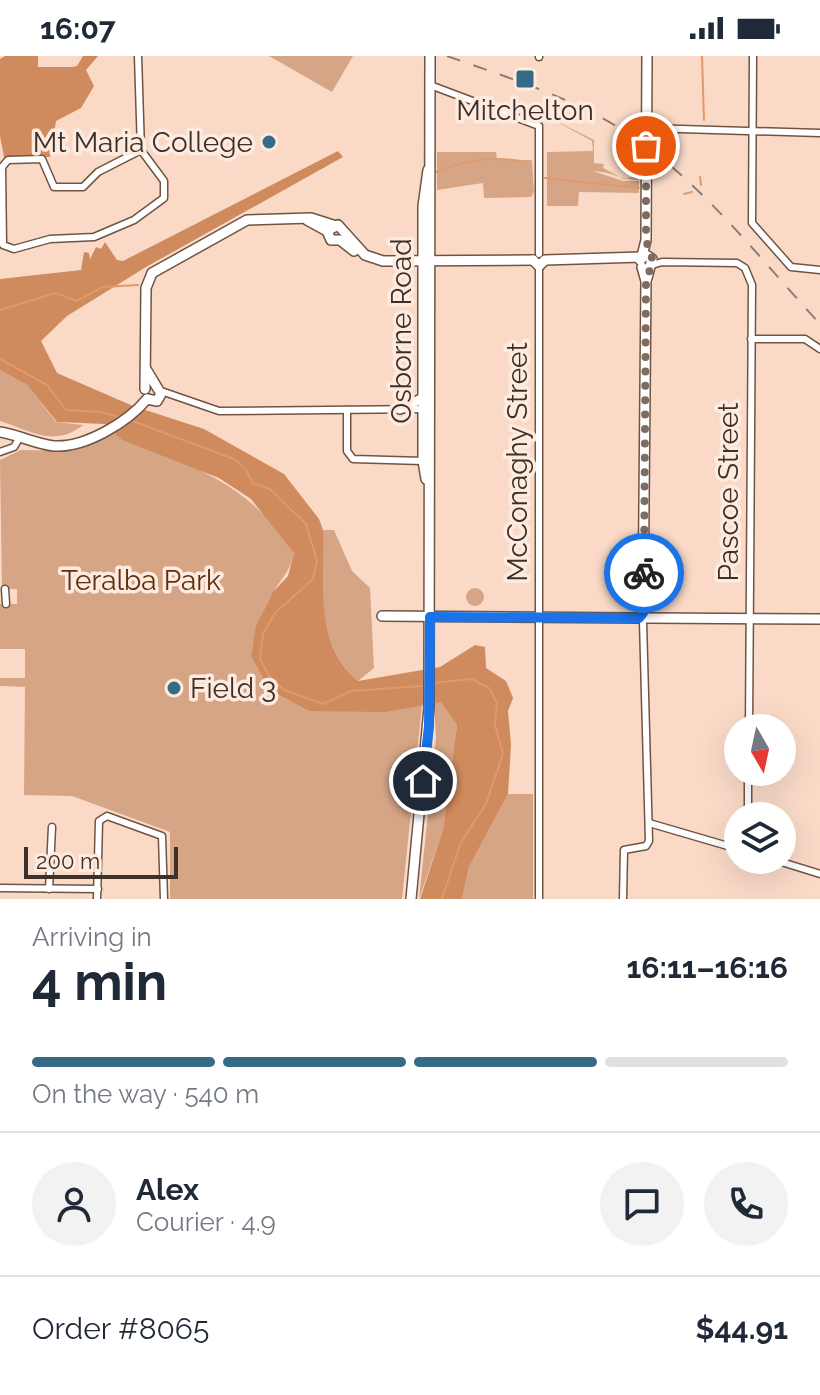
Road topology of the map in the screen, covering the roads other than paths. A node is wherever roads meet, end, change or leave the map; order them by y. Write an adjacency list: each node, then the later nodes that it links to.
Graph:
1 (138, 56): 9 (street)
2 (430, 56): 5 (street, Osborne Road)
3 (647, 56): 6 (street)
4 (753, 56): 7 (street)
5 (430, 85): 10 (street, McConaghy Street); 12 (street, Osborne Road)
6 (647, 128): 7 (street); 11 (street)
7 (752, 131): 8 (street); 13 (street)
8 (820, 133)
9 (141, 150): 9 (street)
10 (539, 260): 11 (street); 12 (street); 27 (street, McConaghy Street)
11 (648, 261): 14 (street, Pascoe Street); 26 (street)
12 (426, 262): 16 (street); 17 (street, Osborne Road)
13 (820, 270)
14 (751, 339): 15 (street); 28 (street, Pascoe Street)
15 (820, 349)
16 (153, 393): 19 (street); 20 (street)
17 (426, 405): 18 (street); 22 (street, Osborne Road); 23 (street, Osborne Road)
18 (400, 409): 19 (street)
19 (347, 410): 22 (street)
20 (9, 433): 21 (street)
21 (2, 451)
22 (423, 461): 23 (street, Osborne Road)
23 (429, 494): 25 (street, Osborne Road)
24 (382, 616): 25 (street)
25 (430, 617): 27 (street); 41 (street, Osborne Road)
26 (643, 617): 27 (street); 28 (street); 31 (street)
27 (538, 618): 42 (street, McConaghy Street)
28 (750, 618): 29 (street); 30 (street, Pascoe Street)
29 (820, 619)
30 (749, 714)
31 (649, 823): 33 (street); 43 (street)
32 (52, 827): 37 (street)
33 (724, 845)
34 (796, 867): 35 (street)
35 (820, 874)
36 (0, 888): 37 (street)
37 (49, 889): 38 (street)
38 (98, 889): 39 (street); 40 (street)
39 (97, 899)
40 (164, 899)
41 (411, 899)
42 (539, 899)
43 (623, 899)

